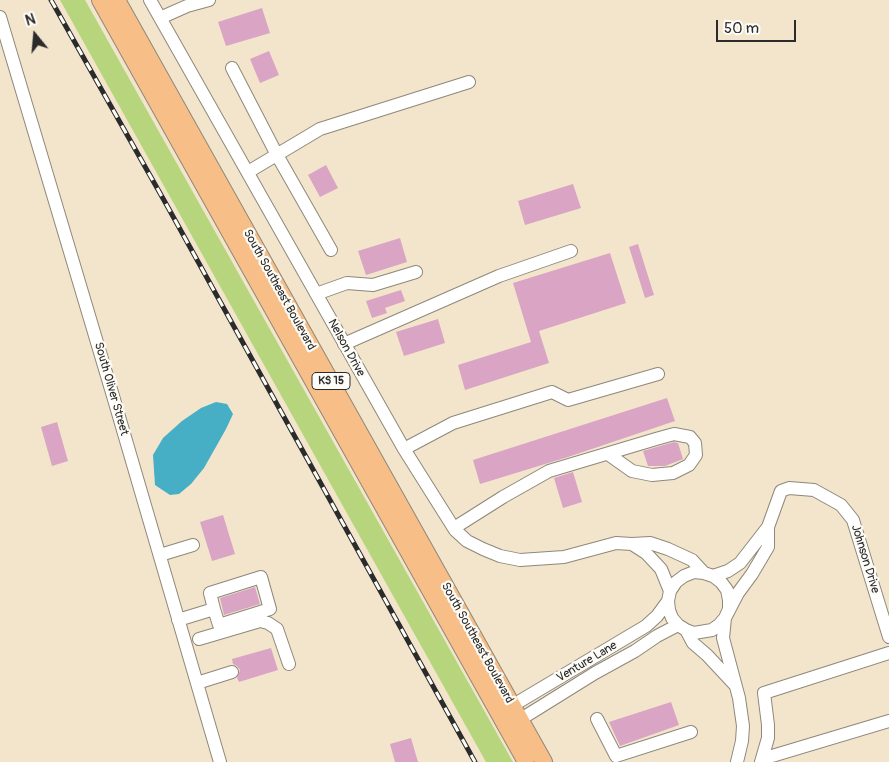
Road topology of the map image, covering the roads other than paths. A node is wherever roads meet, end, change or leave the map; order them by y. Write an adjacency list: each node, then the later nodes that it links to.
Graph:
1 (100, 0): 39 (main road, South Southeast Boulevard / KS 15)
2 (118, 0): 39 (main road, South Southeast Boulevard / KS 15)
3 (150, 0): 6 (street, Nelson Drive)
4 (209, 0): 6 (street)
5 (0, 17): 23 (street, South Oliver Street)
6 (160, 18): 10 (street, Nelson Drive)
7 (232, 68): 9 (street)
8 (469, 82): 9 (street)
9 (277, 155): 10 (street); 11 (street)
10 (248, 172): 14 (street, Nelson Drive)
11 (331, 250)
12 (571, 251): 15 (street)
13 (416, 272): 14 (street)
14 (316, 294): 15 (street, Nelson Drive)
15 (344, 344): 17 (street, Nelson Drive)
16 (658, 374): 17 (street)
17 (404, 449): 20 (street, Nelson Drive)
18 (608, 454): 18 (street); 20 (street)
19 (768, 526): 24 (street); 27 (street); 31 (street, Johnson Drive)
20 (454, 528): 21 (street, Nelson Drive)
21 (632, 544): 24 (street, Nelson Drive); 25 (street)
22 (193, 545): 23 (street)
23 (160, 555): 28 (street, South Oliver Street)
24 (709, 574): 25 (street); 27 (street)
25 (669, 596): 30 (street); 39 (street, Venture Lane)
26 (214, 609): 28 (street); 29 (street); 29 (street)
27 (725, 618): 30 (street); 38 (street)
28 (178, 620): 33 (street, South Oliver Street)
29 (220, 625): 32 (street)
30 (682, 628): 38 (street); 39 (street, Venture Lane)
31 (889, 637)
32 (198, 638): 33 (street); 35 (street)
33 (185, 644): 37 (street, South Oliver Street)
34 (889, 653): 44 (street)
35 (288, 664)
36 (232, 672): 37 (street)
37 (197, 683): 45 (street, South Oliver Street)
38 (735, 685): 48 (street)
39 (509, 717): 46 (main road, South Southeast Boulevard / KS 15); 47 (main road, South Southeast Boulevard / KS 15)
40 (597, 719): 43 (street)
41 (889, 721): 44 (street)
42 (691, 732): 43 (street)
43 (611, 759)
44 (761, 760)
45 (220, 762)
46 (526, 762)
47 (544, 762)
48 (737, 762)

